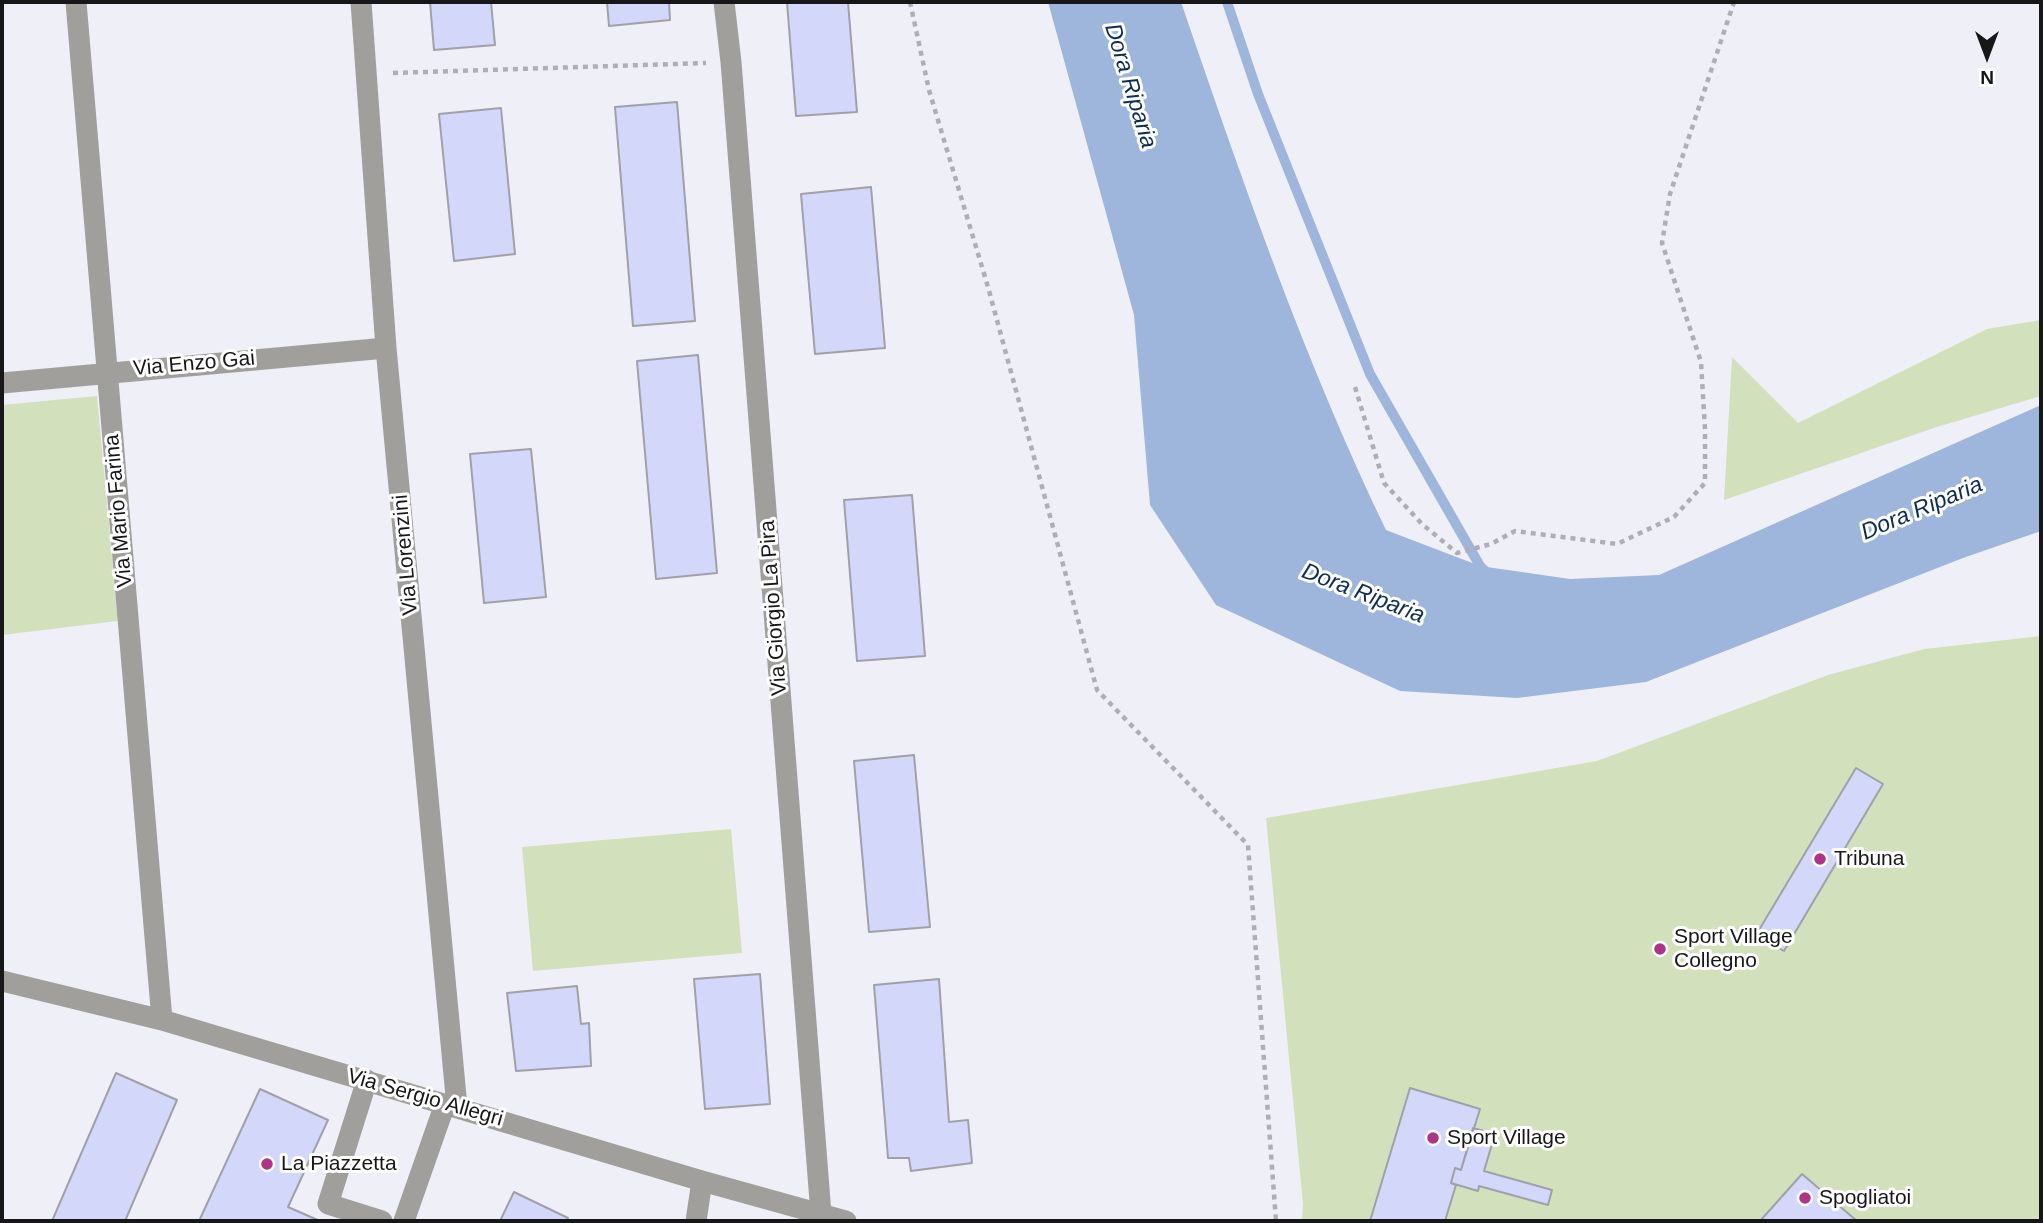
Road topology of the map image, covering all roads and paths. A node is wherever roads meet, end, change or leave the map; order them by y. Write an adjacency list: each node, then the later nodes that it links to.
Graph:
1 (76, 2): 9 (street, Via Mario Farina)
2 (361, 2): 7 (street, Via Lorenzini)
3 (724, 2): 6 (street, Via Giorgio La Pira)
4 (910, 2): 22 (path)
5 (1734, 2): 11 (path)
6 (731, 62): 7 (path); 17 (street, Via Giorgio La Pira)
7 (367, 74): 8 (street, Via Lorenzini)
8 (386, 348): 9 (street, Via Enzo Gai); 15 (street, Via Lorenzini)
9 (107, 372): 10 (street, Via Enzo Gai); 13 (street, Via Mario Farina)
10 (2, 383)
11 (1355, 387)
12 (2, 981): 13 (street, Via Sergio Allegri)
13 (162, 1020): 14 (street, Via Sergio Allegri)
14 (367, 1080): 15 (street, Via Sergio Allegri); 18 (street)
15 (451, 1106): 16 (street, Via Sergio Allegri); 19 (street)
16 (702, 1181): 17 (street, Via Sergio Allegri); 20 (street)
17 (821, 1214): 21 (street, Via Sergio Allegri)
18 (382, 1221)
19 (404, 1221)
20 (696, 1221)
21 (846, 1221)
22 (1276, 1221)

